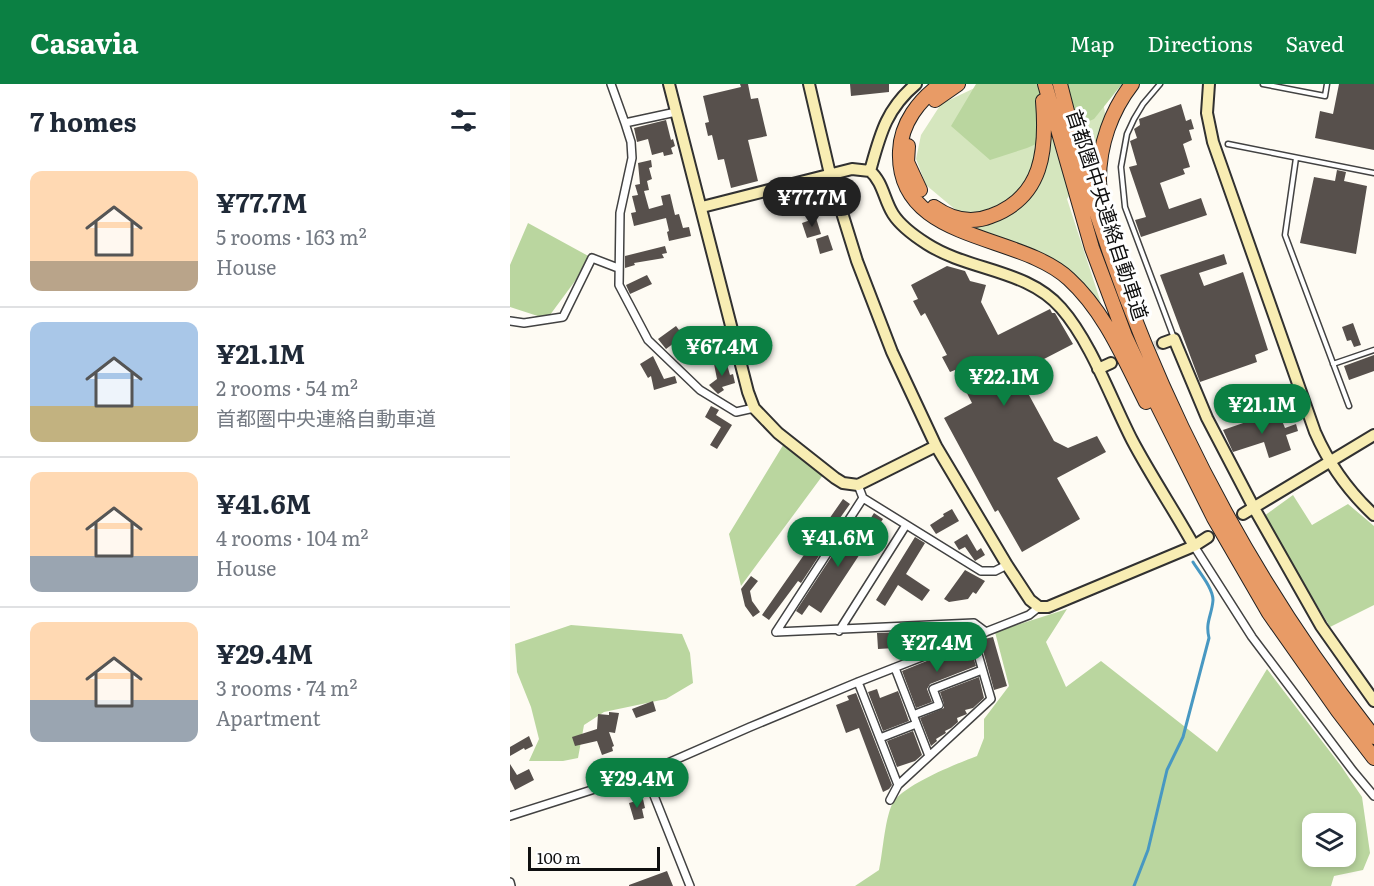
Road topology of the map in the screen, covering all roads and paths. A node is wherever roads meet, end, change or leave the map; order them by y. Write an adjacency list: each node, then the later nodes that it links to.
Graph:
1 (611, 84): 15 (street)
2 (669, 84): 14 (street)
3 (809, 84): 20 (street)
4 (916, 84): 18 (street)
5 (941, 84): 41 (highway)
6 (958, 84): 7 (highway)
7 (1044, 84): 41 (highway, 首都圏中央連絡自動車道)
8 (1060, 84): 23 (highway, 首都圏中央連絡自動車道)
9 (1132, 84): 23 (highway)
10 (1160, 84): 25 (lane)
11 (1209, 84): 35 (street)
12 (1263, 84): 13 (lane)
13 (1327, 84)
14 (676, 112): 15 (street); 21 (street)
15 (626, 123): 22 (street)
16 (1228, 144): 17 (lane)
17 (1296, 158): 19 (lane); 29 (lane)
18 (870, 171): 20 (street); 30 (street)
19 (1374, 173)
20 (830, 174): 21 (street); 34 (street)
21 (702, 207): 32 (street)
22 (618, 268): 24 (street); 32 (street)
23 (1124, 291): 56 (highway, 首都圏中央連絡自動車道)
24 (510, 321)
25 (1174, 339): 26 (street); 38 (street)
26 (1163, 343)
27 (1374, 350): 29 (lane)
28 (1111, 363): 30 (street)
29 (1333, 364): 31 (lane)
30 (1098, 369): 44 (street)
31 (1349, 406)
32 (754, 408): 36 (street)
33 (1374, 435): 35 (street)
34 (936, 446): 36 (street); 45 (street)
35 (1330, 462): 38 (street); 40 (street)
36 (858, 485): 37 (street)
37 (863, 498): 42 (street); 47 (street)
38 (1254, 508): 39 (street); 53 (street)
39 (1243, 514)
40 (1374, 515)
41 (1214, 518): 59 (highway, 首都圏中央連絡自動車道)
42 (906, 525): 45 (street); 47 (street)
43 (1208, 537): 44 (street)
44 (1194, 546): 46 (street); 62 (street)
45 (1007, 566): 46 (street)
46 (1039, 607): 48 (street)
47 (838, 630): 48 (street)
48 (986, 632): 49 (street)
49 (972, 637): 50 (street); 51 (street)
50 (895, 668): 52 (street); 54 (street)
51 (982, 670): 54 (street); 58 (street)
52 (858, 682): 57 (street); 60 (street)
53 (1374, 701)
54 (913, 715): 55 (street)
55 (916, 724): 57 (street); 58 (street)
56 (1374, 736)
57 (880, 738): 61 (street)
58 (929, 756): 61 (street)
59 (1374, 758)
60 (645, 774): 64 (street); 65 (street)
61 (898, 785): 63 (street)
62 (1374, 796)
63 (890, 800)
64 (510, 816)
65 (690, 886)

